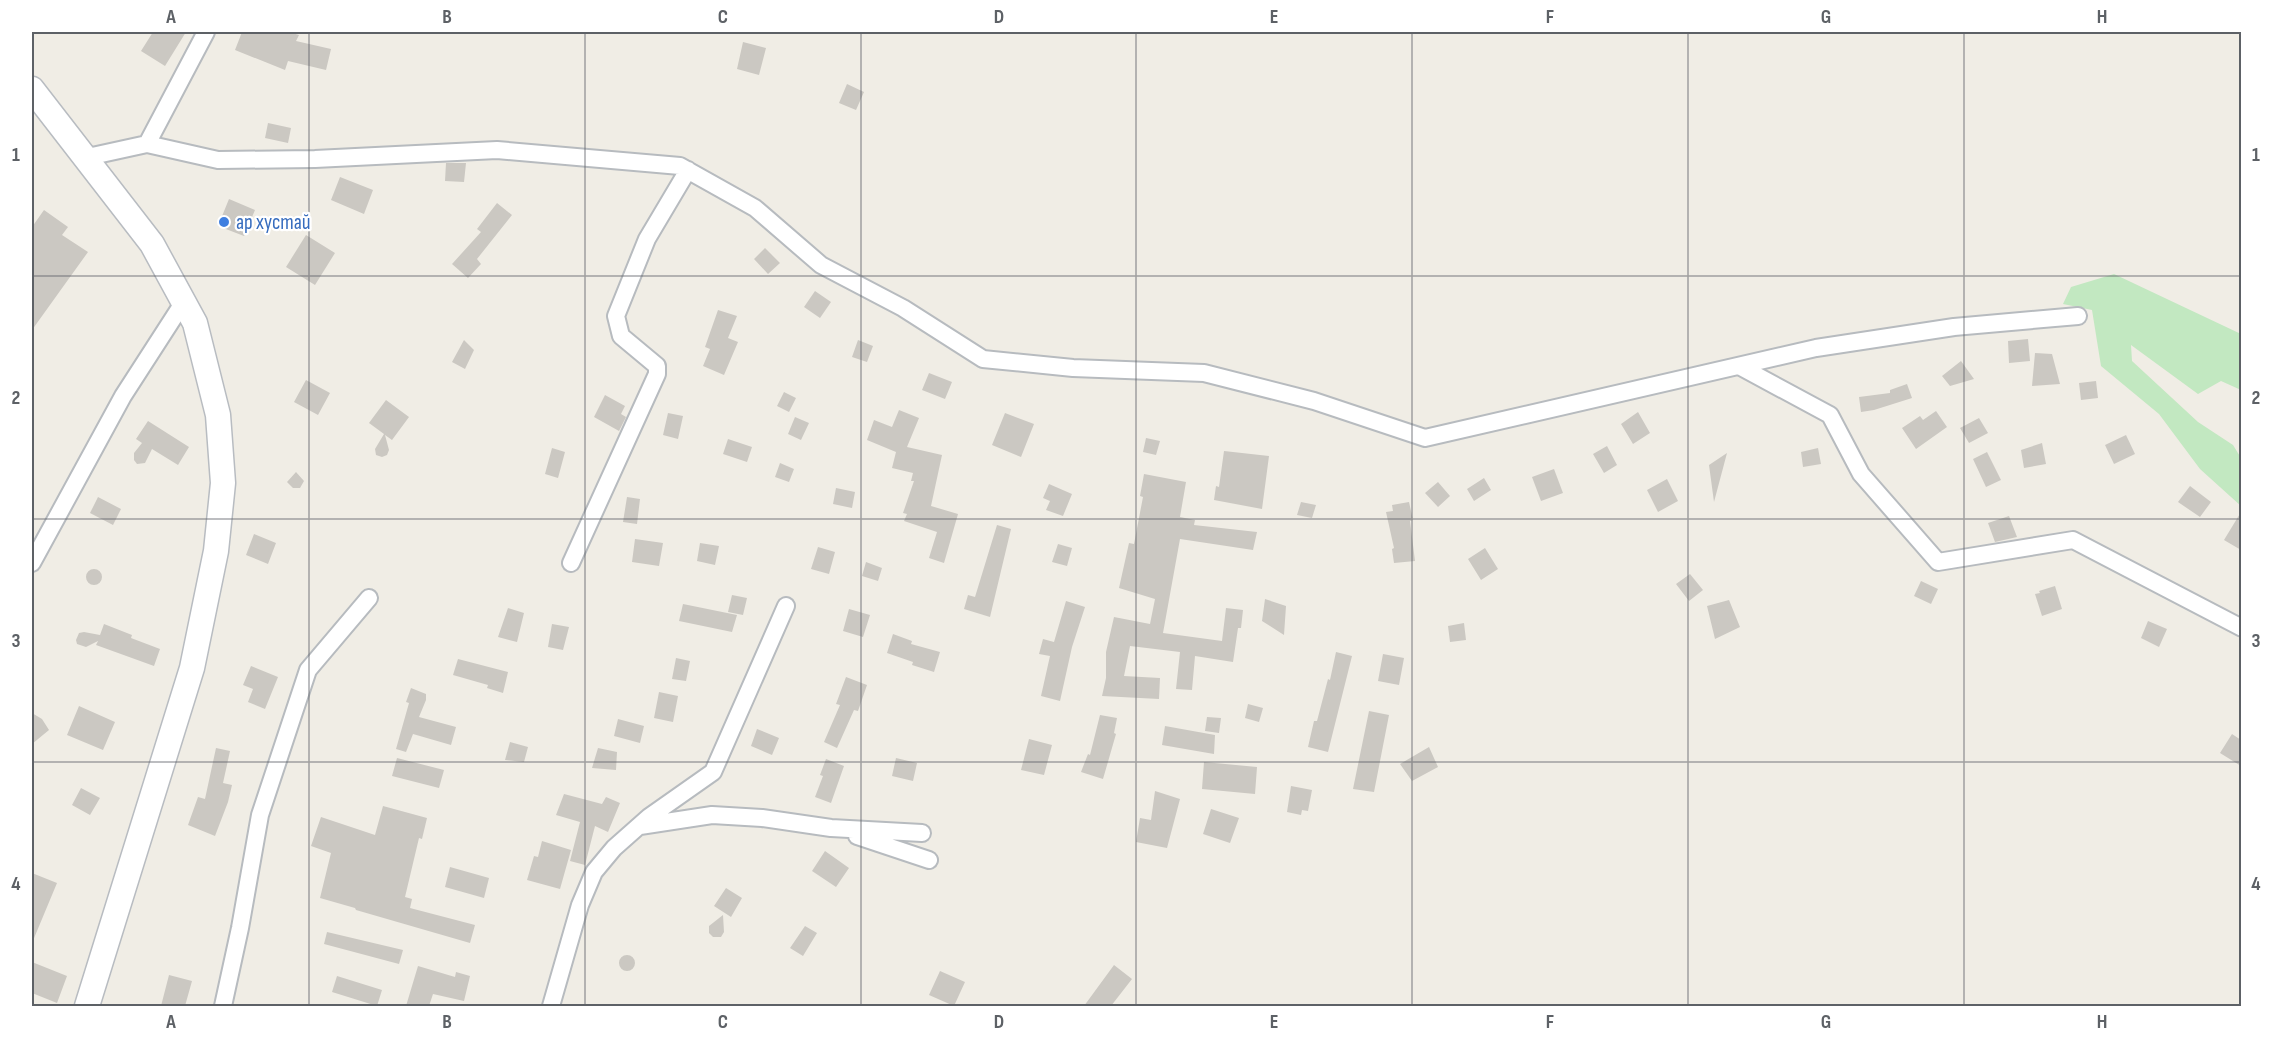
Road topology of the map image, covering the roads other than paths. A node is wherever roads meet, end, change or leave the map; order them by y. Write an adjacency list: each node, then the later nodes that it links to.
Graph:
1 (206, 32): 3 (street)
2 (32, 89): 4 (main road)
3 (147, 144): 4 (street); 5 (street)
4 (83, 158): 6 (main road)
5 (688, 170): 8 (street); 10 (street)
6 (183, 303): 9 (street); 18 (main road)
7 (2078, 316): 8 (street)
8 (1739, 366): 13 (street)
9 (32, 562)
10 (571, 563)
11 (369, 598): 19 (street)
12 (786, 606): 14 (street)
13 (2241, 628)
14 (639, 826): 15 (street); 20 (street)
15 (831, 828): 16 (street); 17 (street)
16 (922, 833)
17 (930, 860)
18 (87, 1006)
19 (223, 1006)
20 (551, 1006)

